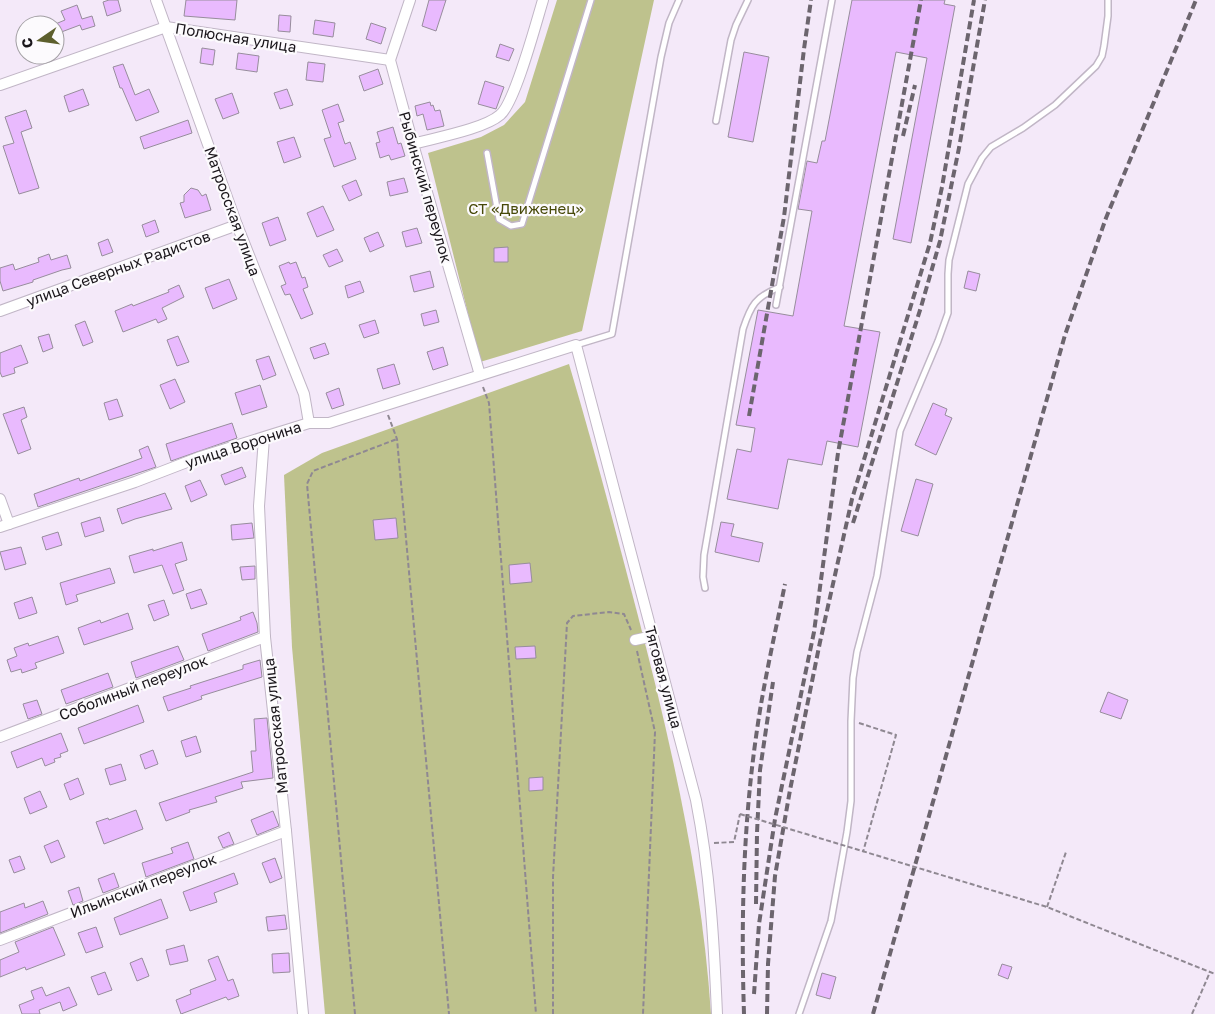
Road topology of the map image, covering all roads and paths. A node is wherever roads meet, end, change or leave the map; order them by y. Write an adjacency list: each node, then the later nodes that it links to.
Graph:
1 (156, 0): 9 (street, Матросская улица)
2 (410, 0): 10 (street)
3 (543, 0): 13 (street)
4 (591, 0): 14 (lane)
5 (679, 0): 19 (lane)
6 (748, 0): 12 (lane)
7 (832, 0): 16 (lane)
8 (1108, 0): 31 (lane)
9 (166, 27): 10 (street, Полюсная улица); 11 (street, Полюсная улица); 15 (street, Матросская улица)
10 (390, 60): 13 (street, Рыбинский переулок)
11 (0, 85)
12 (716, 121)
13 (413, 144): 20 (street, Рыбинский переулок)
14 (487, 153)
15 (237, 225): 18 (street, улица Северных Радистов); 22 (street, Матросская улица)
16 (780, 287): 17 (lane); 27 (lane)
17 (776, 305)
18 (0, 311)
19 (576, 346): 20 (street, улица Воронина); 28 (street, Тяговая улица)
20 (480, 375): 21 (street, улица Воронина); 44 (path)
21 (384, 405): 22 (street, улица Воронина); 24 (path)
22 (309, 423): 23 (street, улица Воронина)
23 (264, 438): 26 (street, улица Воронина); 29 (street, Матросская улица)
24 (397, 439): 42 (path); 43 (path)
25 (0, 499): 26 (street)
26 (4, 526)
27 (705, 588)
28 (653, 636): 30 (street); 34 (street, Тяговая улица)
29 (265, 637): 32 (street, Соболиный переулок); 33 (street, Матросская улица)
30 (635, 640): 45 (path); 46 (path)
31 (851, 721): 35 (path); 48 (lane)
32 (0, 737)
33 (286, 831): 38 (street, Ильинский переулок); 41 (street, Матросская улица)
34 (705, 845): 35 (path, bridge); 47 (street, Тяговая улица)
35 (863, 852): 37 (path, bridge)
36 (1066, 852): 37 (path)
37 (1047, 907): 39 (path, bridge)
38 (0, 940)
39 (1210, 972): 40 (path, bridge); 49 (path)
40 (1215, 974)
41 (303, 1014)
42 (355, 1014)
43 (449, 1014)
44 (536, 1014)
45 (553, 1014)
46 (643, 1014)
47 (717, 1014)
48 (799, 1014)
49 (1192, 1014)

